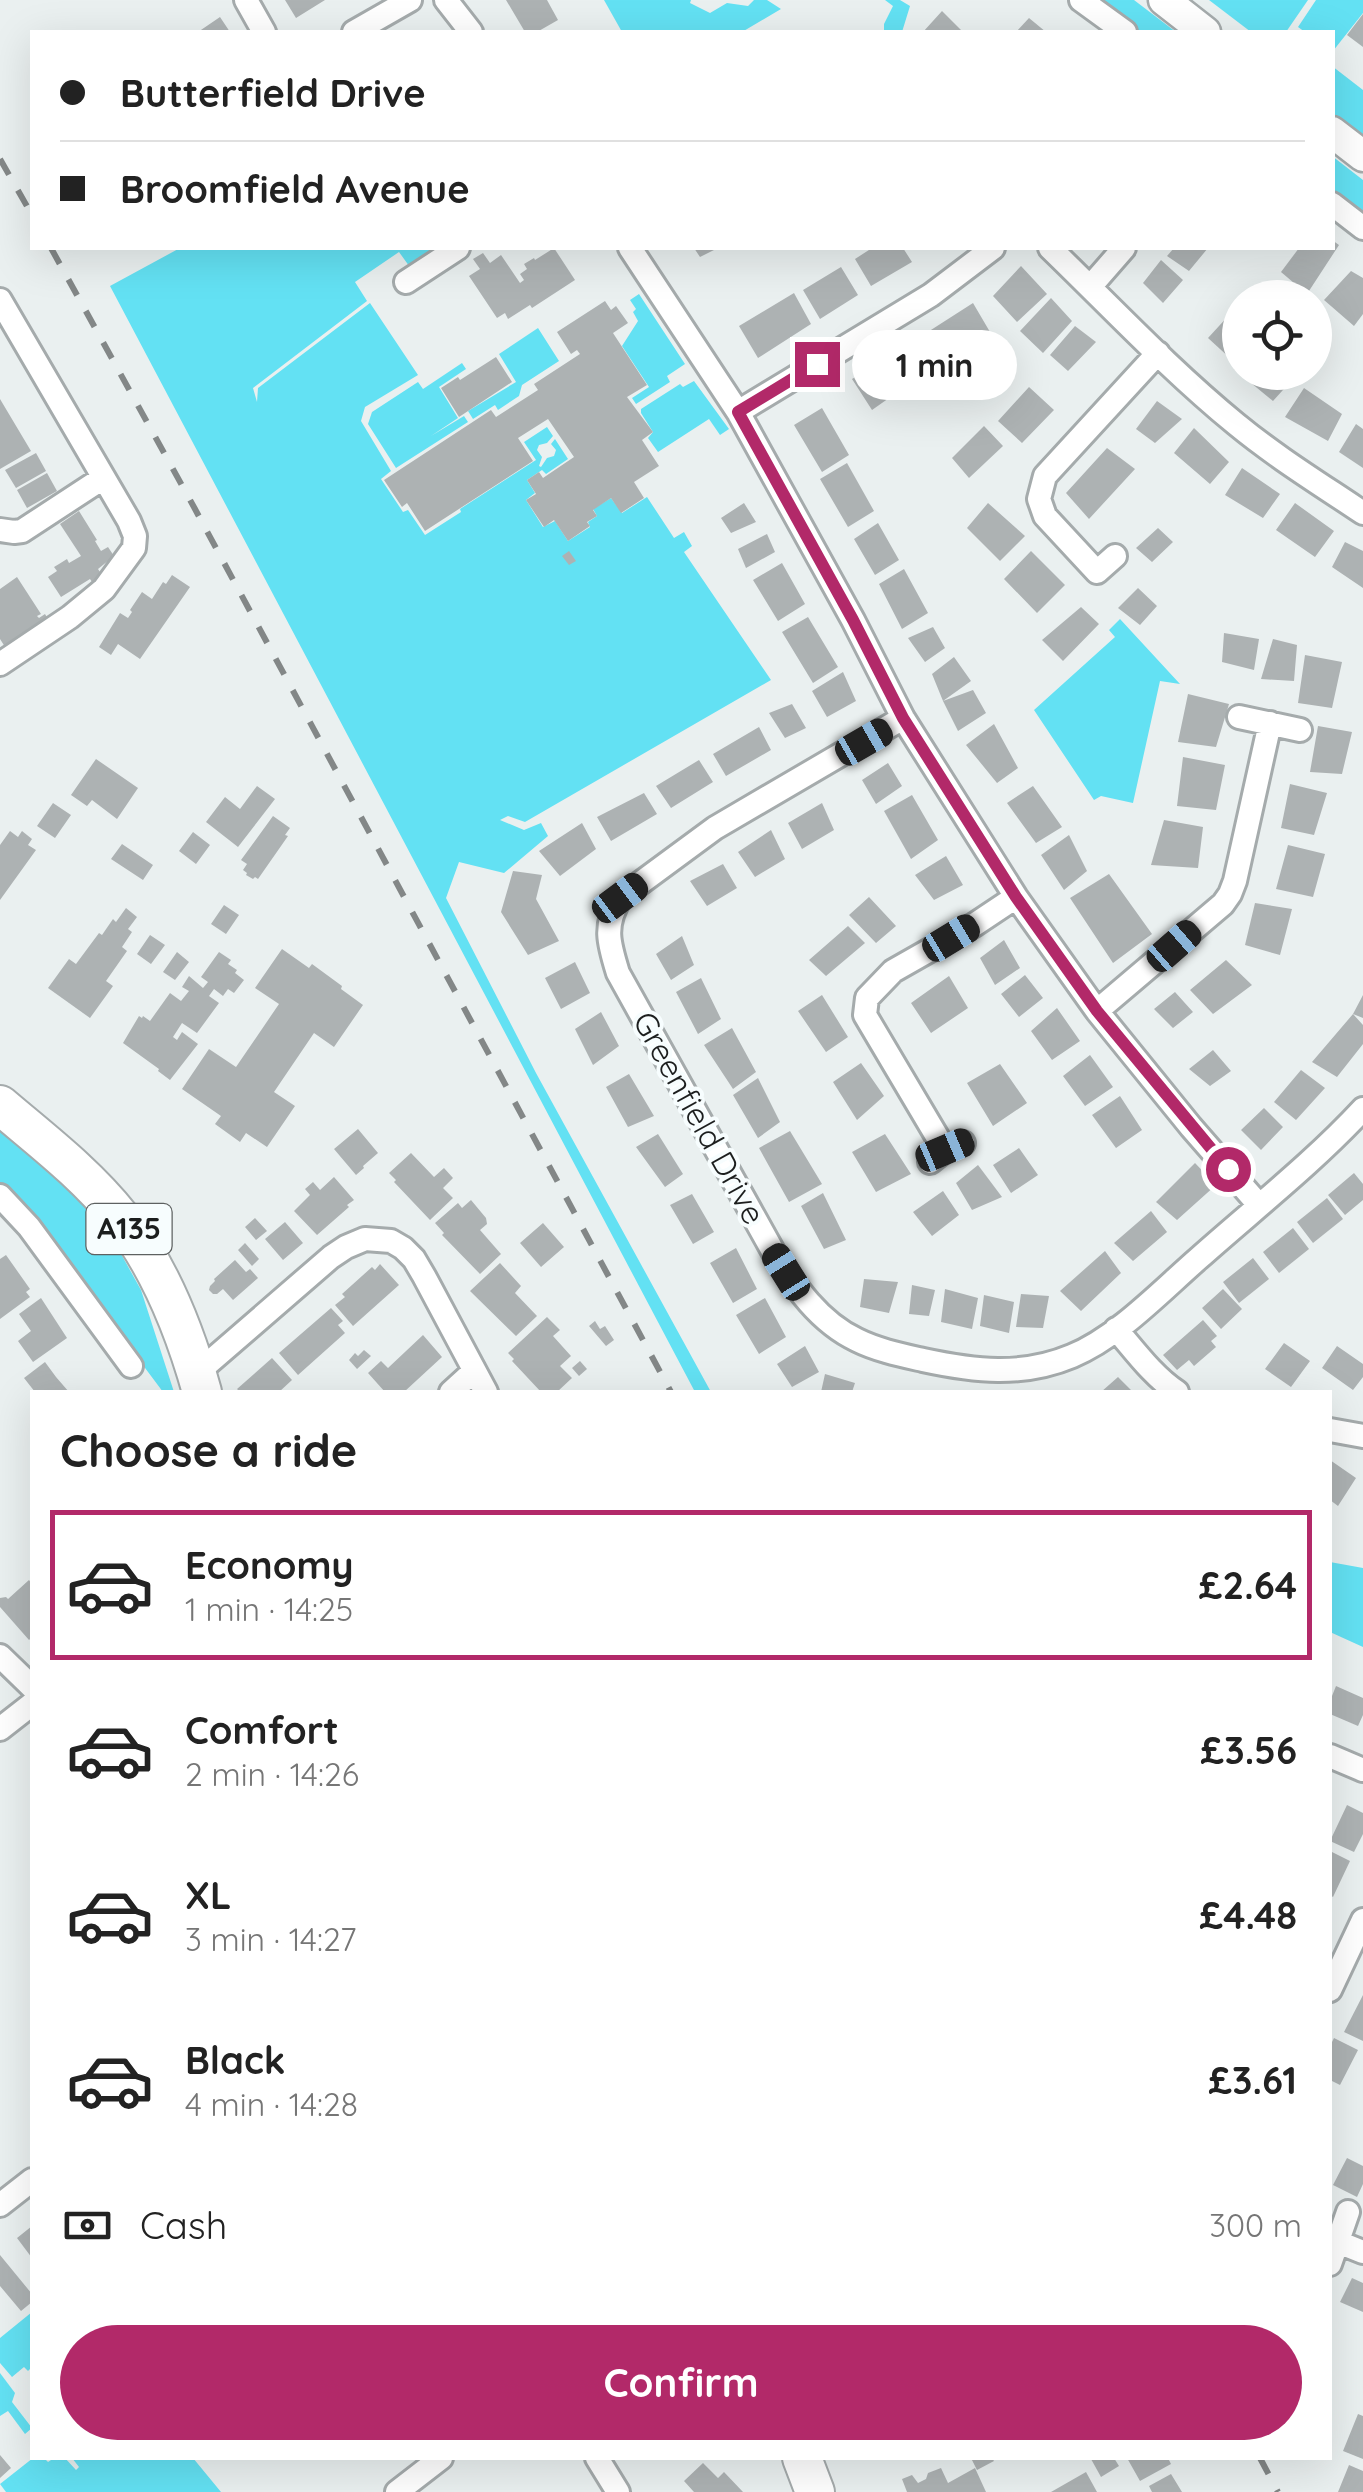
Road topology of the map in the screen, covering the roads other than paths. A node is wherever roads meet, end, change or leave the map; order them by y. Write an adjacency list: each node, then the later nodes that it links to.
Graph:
1 (246, 0): 6 (street)
2 (410, 0): 7 (street)
3 (446, 0): 8 (street)
4 (1080, 0): 9 (street)
5 (1164, 0): 10 (street)
6 (263, 30)
7 (358, 30)
8 (469, 30)
9 (1122, 30)
10 (1202, 30)
11 (1335, 134): 12 (street)
12 (1363, 156)
13 (1335, 206): 14 (street)
14 (1363, 228)
15 (455, 250): 20 (street)
16 (631, 250): 24 (street)
17 (990, 250): 24 (street)
18 (1052, 250): 21 (street)
19 (1122, 250): 21 (street)
20 (406, 282)
21 (1090, 287): 23 (street)
22 (0, 300): 25 (street)
23 (1158, 353): 26 (street); 28 (street)
24 (738, 412): 31 (street)
25 (102, 478): 27 (street); 29 (street)
26 (1363, 513)
27 (0, 530)
28 (1115, 556)
29 (0, 664)
30 (1239, 716): 32 (street)
31 (903, 718): 34 (street); 44 (street, Greenfield Drive)
32 (1270, 723): 33 (street); 35 (street)
33 (1300, 730)
34 (1016, 897): 35 (street); 38 (street)
35 (1097, 1011): 40 (street)
36 (0, 1105): 45 (main road, A135)
37 (1363, 1109): 40 (street, Greenfield Drive)
38 (946, 1152)
39 (0, 1196): 42 (street)
40 (1259, 1205): 41 (street, Greenfield Drive)
41 (1116, 1329): 44 (street, Greenfield Drive); 48 (street)
42 (132, 1366)
43 (474, 1371): 45 (street); 46 (street); 47 (street)
44 (1030, 1381)
45 (199, 1383)
46 (453, 1390)
47 (485, 1390)
48 (1176, 1390)
49 (1332, 1430): 50 (street)
50 (1363, 1436)
51 (0, 1656): 52 (street)
52 (30, 1685)
53 (30, 1706): 54 (street)
54 (0, 1729)
55 (1332, 1757): 56 (street)
56 (1363, 1770)
57 (1363, 1920): 58 (street)
58 (1332, 1986)
59 (0, 2174): 60 (street)
60 (16, 2192)
61 (1348, 2212): 63 (street)
62 (1363, 2252): 63 (street)
63 (1334, 2253)
64 (438, 2460): 67 (street)
65 (598, 2460): 68 (street)
66 (803, 2460): 69 (main road)
67 (392, 2487)
68 (618, 2492)
69 (815, 2492)

